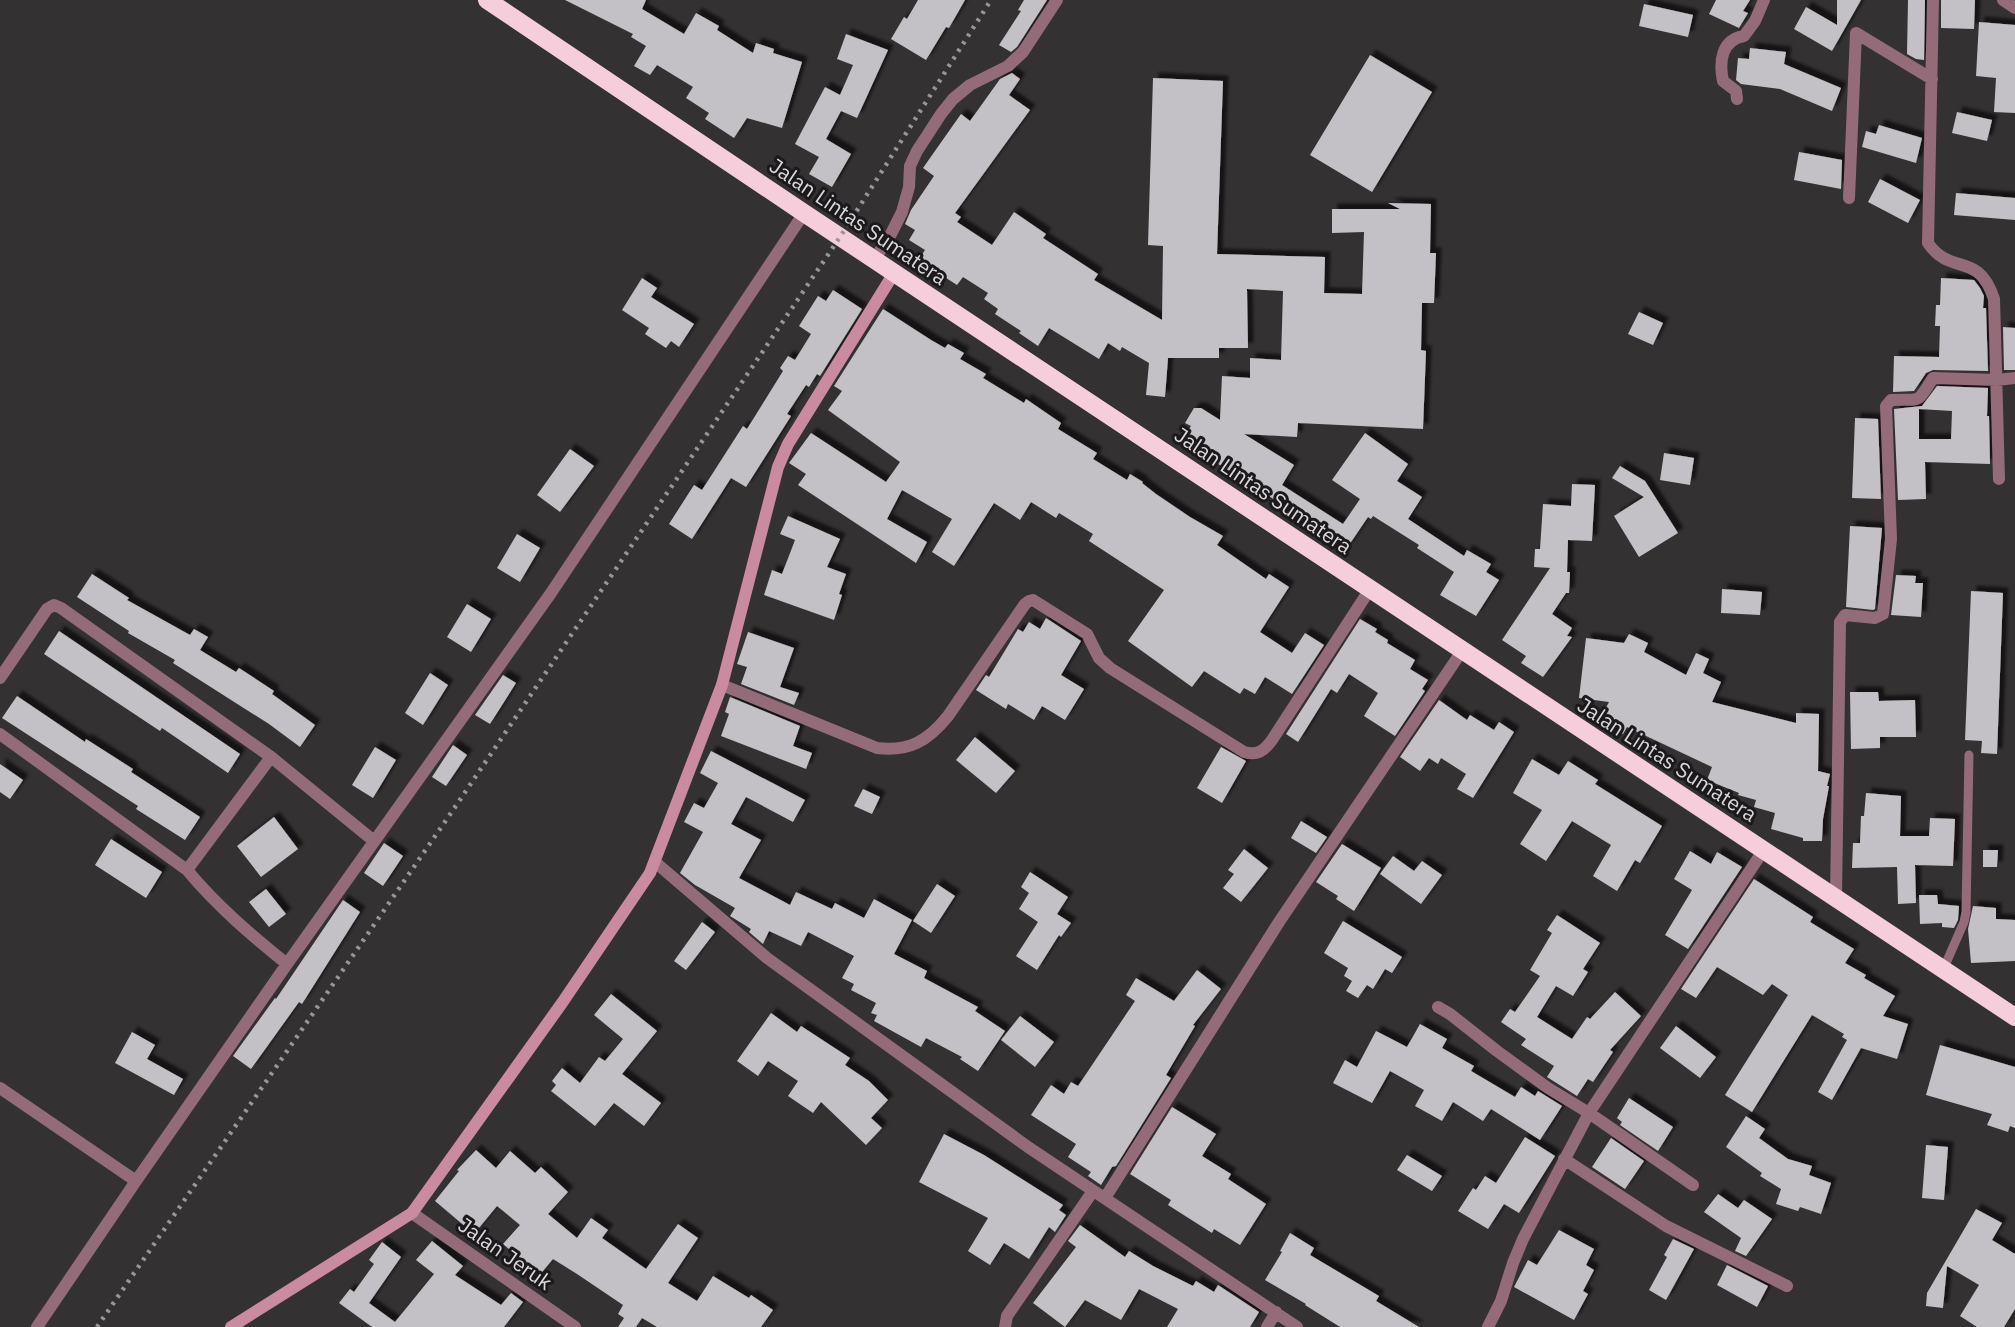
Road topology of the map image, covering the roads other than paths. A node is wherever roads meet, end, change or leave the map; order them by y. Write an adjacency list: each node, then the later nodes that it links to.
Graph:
1 (488, 0): 10 (highway, Jalan Lintas Sumatera)
2 (1057, 0): 11 (street)
3 (1764, 0): 8 (street)
4 (1933, 0): 7 (street)
5 (2003, 0): 6 (street)
6 (2015, 8)
7 (1932, 79): 9 (street); 14 (street)
8 (1737, 99)
9 (1849, 198)
10 (804, 213): 11 (highway, Jalan Lintas Sumatera); 23 (street)
11 (874, 260): 12 (highway, Jalan Lintas Sumatera)
12 (894, 273): 16 (highway, Jalan Lintas Sumatera); 19 (street)
13 (2015, 378): 14 (street)
14 (1997, 380): 15 (street); 27 (street)
15 (1999, 479)
16 (1370, 589): 17 (highway, Jalan Lintas Sumatera); 19 (street)
17 (1462, 651): 24 (highway, Jalan Lintas Sumatera); 38 (street)
18 (0, 678): 22 (street)
19 (722, 685): 25 (street)
20 (0, 734): 26 (street)
21 (1969, 755): 29 (lane)
22 (272, 757): 23 (street); 26 (street)
23 (374, 841): 28 (street)
24 (1763, 850): 27 (highway, Jalan Lintas Sumatera); 33 (street)
25 (655, 862): 37 (street); 39 (street)
26 (188, 870): 28 (street)
27 (1836, 898): 29 (highway, Jalan Lintas Sumatera)
28 (287, 964): 35 (street)
29 (1943, 970): 31 (highway, Jalan Lintas Sumatera)
30 (1438, 1007): 33 (street)
31 (2015, 1017)
32 (0, 1088): 35 (street)
33 (1589, 1113): 34 (street); 36 (street)
34 (1564, 1159): 40 (street); 48 (street)
35 (136, 1181): 42 (street)
36 (1693, 1185)
37 (1093, 1191): 38 (street); 45 (street)
38 (1105, 1198): 41 (street)
39 (412, 1213): 43 (street); 44 (street, Jalan Jeruk)
40 (1787, 1286)
41 (1275, 1312): 46 (street); 47 (street)
42 (37, 1327)
43 (231, 1327)
44 (575, 1327)
45 (1005, 1327)
46 (1267, 1327)
47 (1298, 1327)
48 (1488, 1327)

